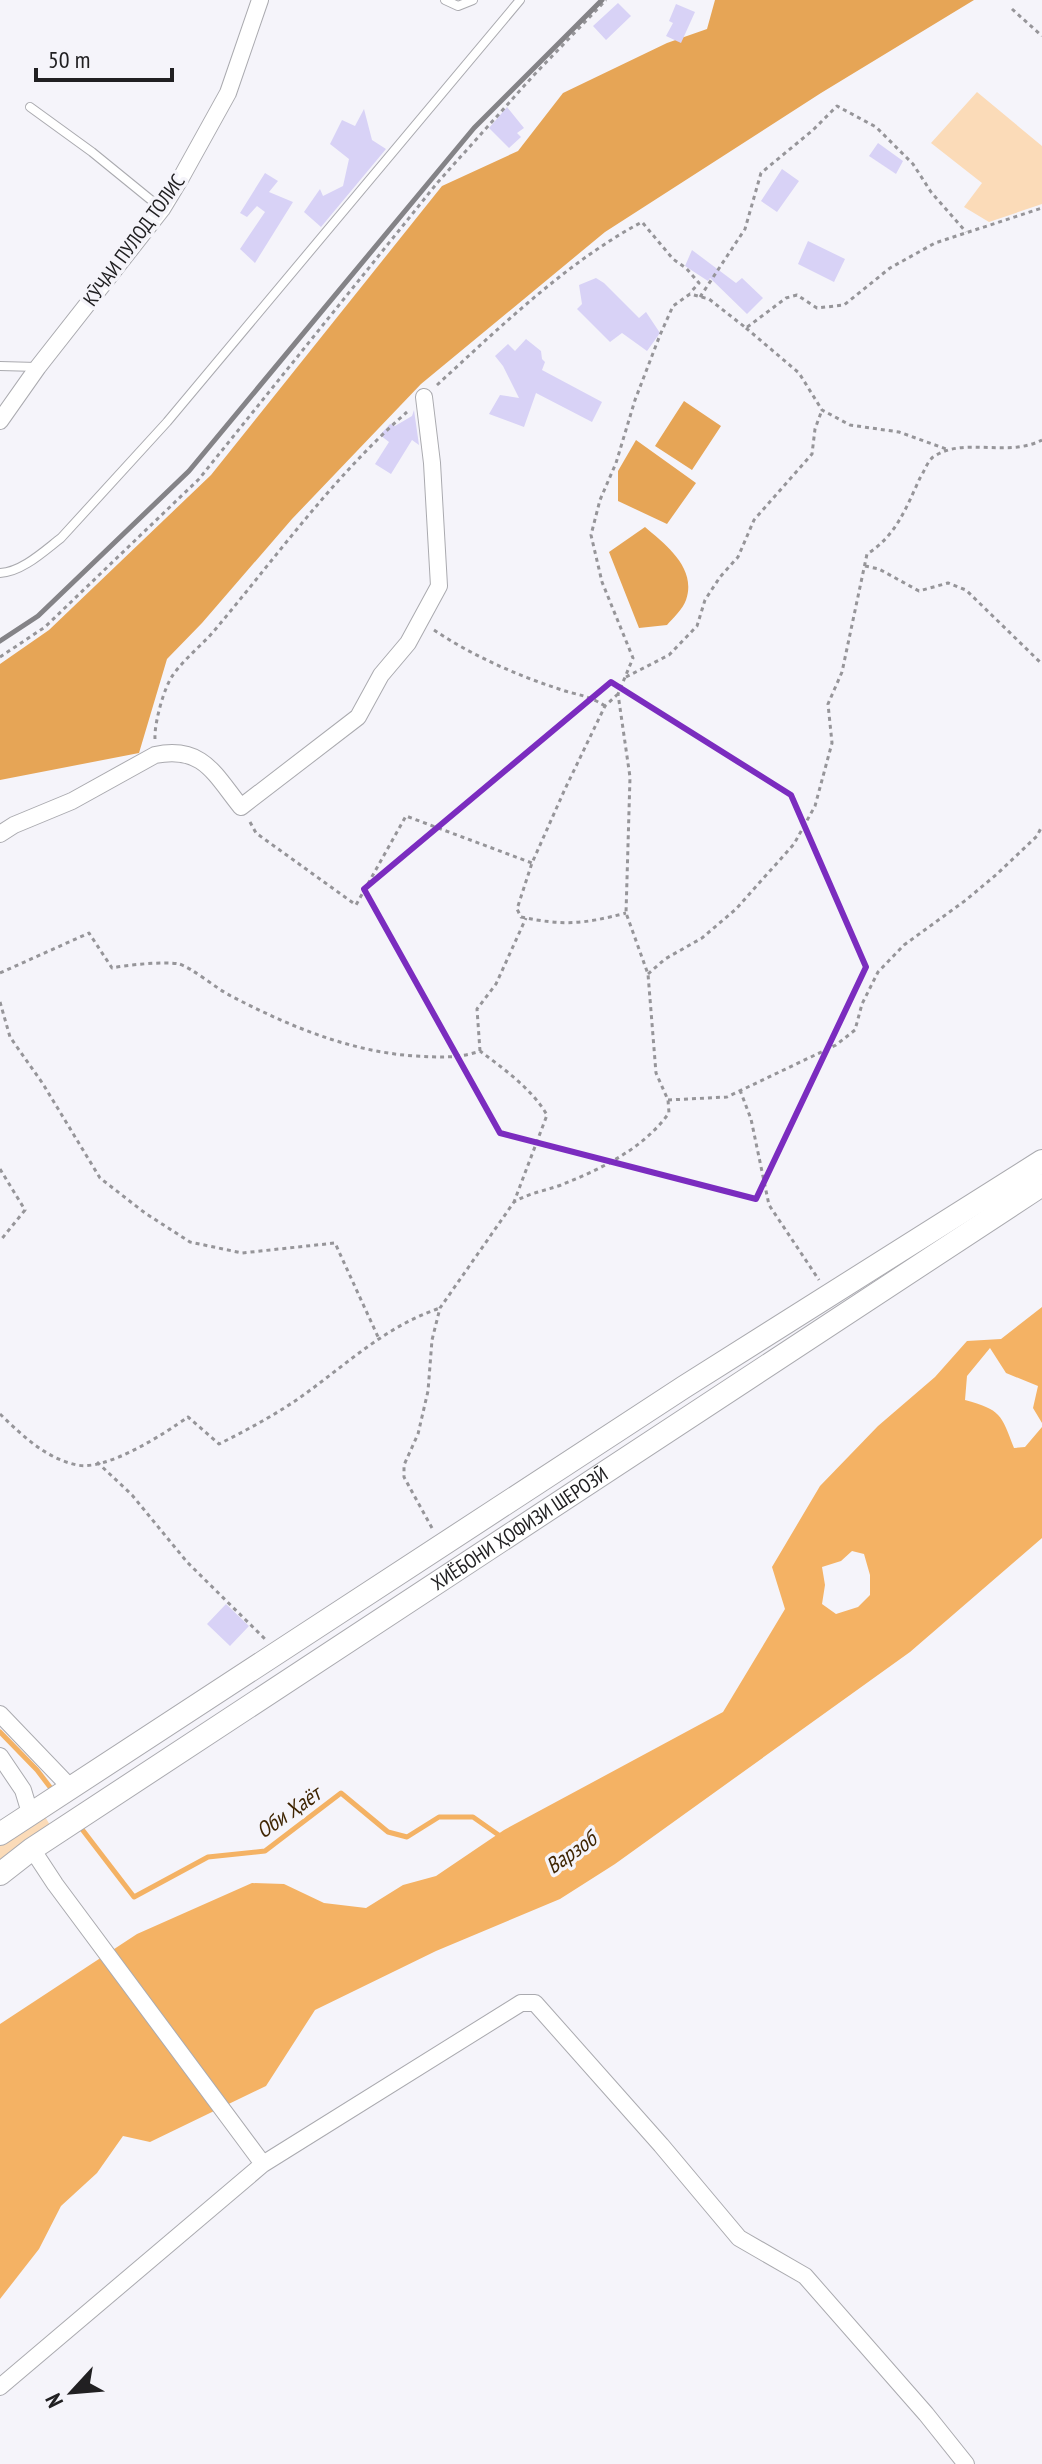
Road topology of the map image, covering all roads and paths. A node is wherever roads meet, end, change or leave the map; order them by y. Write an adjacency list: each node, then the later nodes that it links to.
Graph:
1 (260, 0): 10 (street, КӮЧАИ ПУЛОД ТОЛИС)
2 (445, 0): 3 (lane)
3 (473, 0)
4 (520, 0): 23 (lane)
5 (606, 0): 25 (path)
6 (1012, 9): 7 (path)
7 (1042, 36)
8 (30, 107): 10 (lane)
9 (1042, 208): 11 (path)
10 (162, 209): 16 (street, КӮЧАИ ПУЛОД ТОЛИС)
11 (967, 232): 13 (path); 14 (path)
12 (690, 294): 13 (path); 17 (path); 27 (path)
13 (700, 297): 14 (path)
14 (746, 328): 18 (path)
15 (0, 366): 16 (lane)
16 (38, 367): 19 (street, КӮЧАИ ПУЛОД ТОЛИС)
17 (424, 397): 24 (street); 30 (path)
18 (822, 410): 21 (path); 27 (path)
19 (0, 421)
20 (1042, 440): 21 (path)
21 (949, 450): 22 (path)
22 (865, 566): 26 (path); 38 (path)
23 (0, 573)
24 (421, 621): 29 (path); 31 (street)
25 (0, 657)
26 (1042, 664)
27 (624, 678): 28 (path)
28 (618, 694): 29 (path); 35 (path)
29 (605, 706): 34 (path)
30 (155, 755): 31 (street); 33 (street)
31 (241, 807): 34 (path)
32 (1042, 826): 41 (path)
33 (0, 834)
34 (532, 863): 36 (path)
35 (626, 913): 36 (path); 38 (path)
36 (526, 918): 40 (path)
37 (0, 973): 40 (path)
38 (648, 974): 42 (path)
39 (0, 1002): 50 (path)
40 (480, 1051): 46 (path)
41 (740, 1090): 42 (path); 48 (path)
42 (668, 1100): 46 (path)
43 (1042, 1161): 48 (main road, ХИЁБОНИ ҲОФИЗИ ШЕРОЗӢ)
44 (0, 1169): 47 (path)
45 (1042, 1185): 60 (main road, ХИЁБОНИ ҲОФИЗИ ШЕРОЗӢ)
46 (514, 1202): 49 (path)
47 (0, 1241)
48 (829, 1295): 53 (main road, ХИЁБОНИ ҲОФИЗИ ШЕРОЗӢ)
49 (440, 1308): 50 (path); 53 (path)
50 (379, 1339): 52 (path)
51 (0, 1414): 52 (path)
52 (97, 1462): 54 (path)
53 (443, 1545): 54 (main road, ХИЁБОНИ ҲОФИЗИ ШЕРОЗӢ)
54 (278, 1652): 57 (main road, ХИЁБОНИ ҲОФИЗИ ШЕРОЗӢ)
55 (0, 1714): 57 (street)
56 (0, 1756): 58 (street)
57 (67, 1788): 58 (main road, ХИЁБОНИ ҲОФИЗИ ШЕРОЗӢ)
58 (34, 1811): 59 (main road, ХИЁБОНИ ҲОФИЗИ ШЕРОЗӢ)
59 (0, 1834)
60 (32, 1849): 61 (main road, ХИЁБОНИ ҲОФИЗИ ШЕРОЗӢ); 62 (street)
61 (0, 1874)
62 (263, 2164): 63 (street); 64 (street)
63 (0, 2387)
64 (966, 2464)

